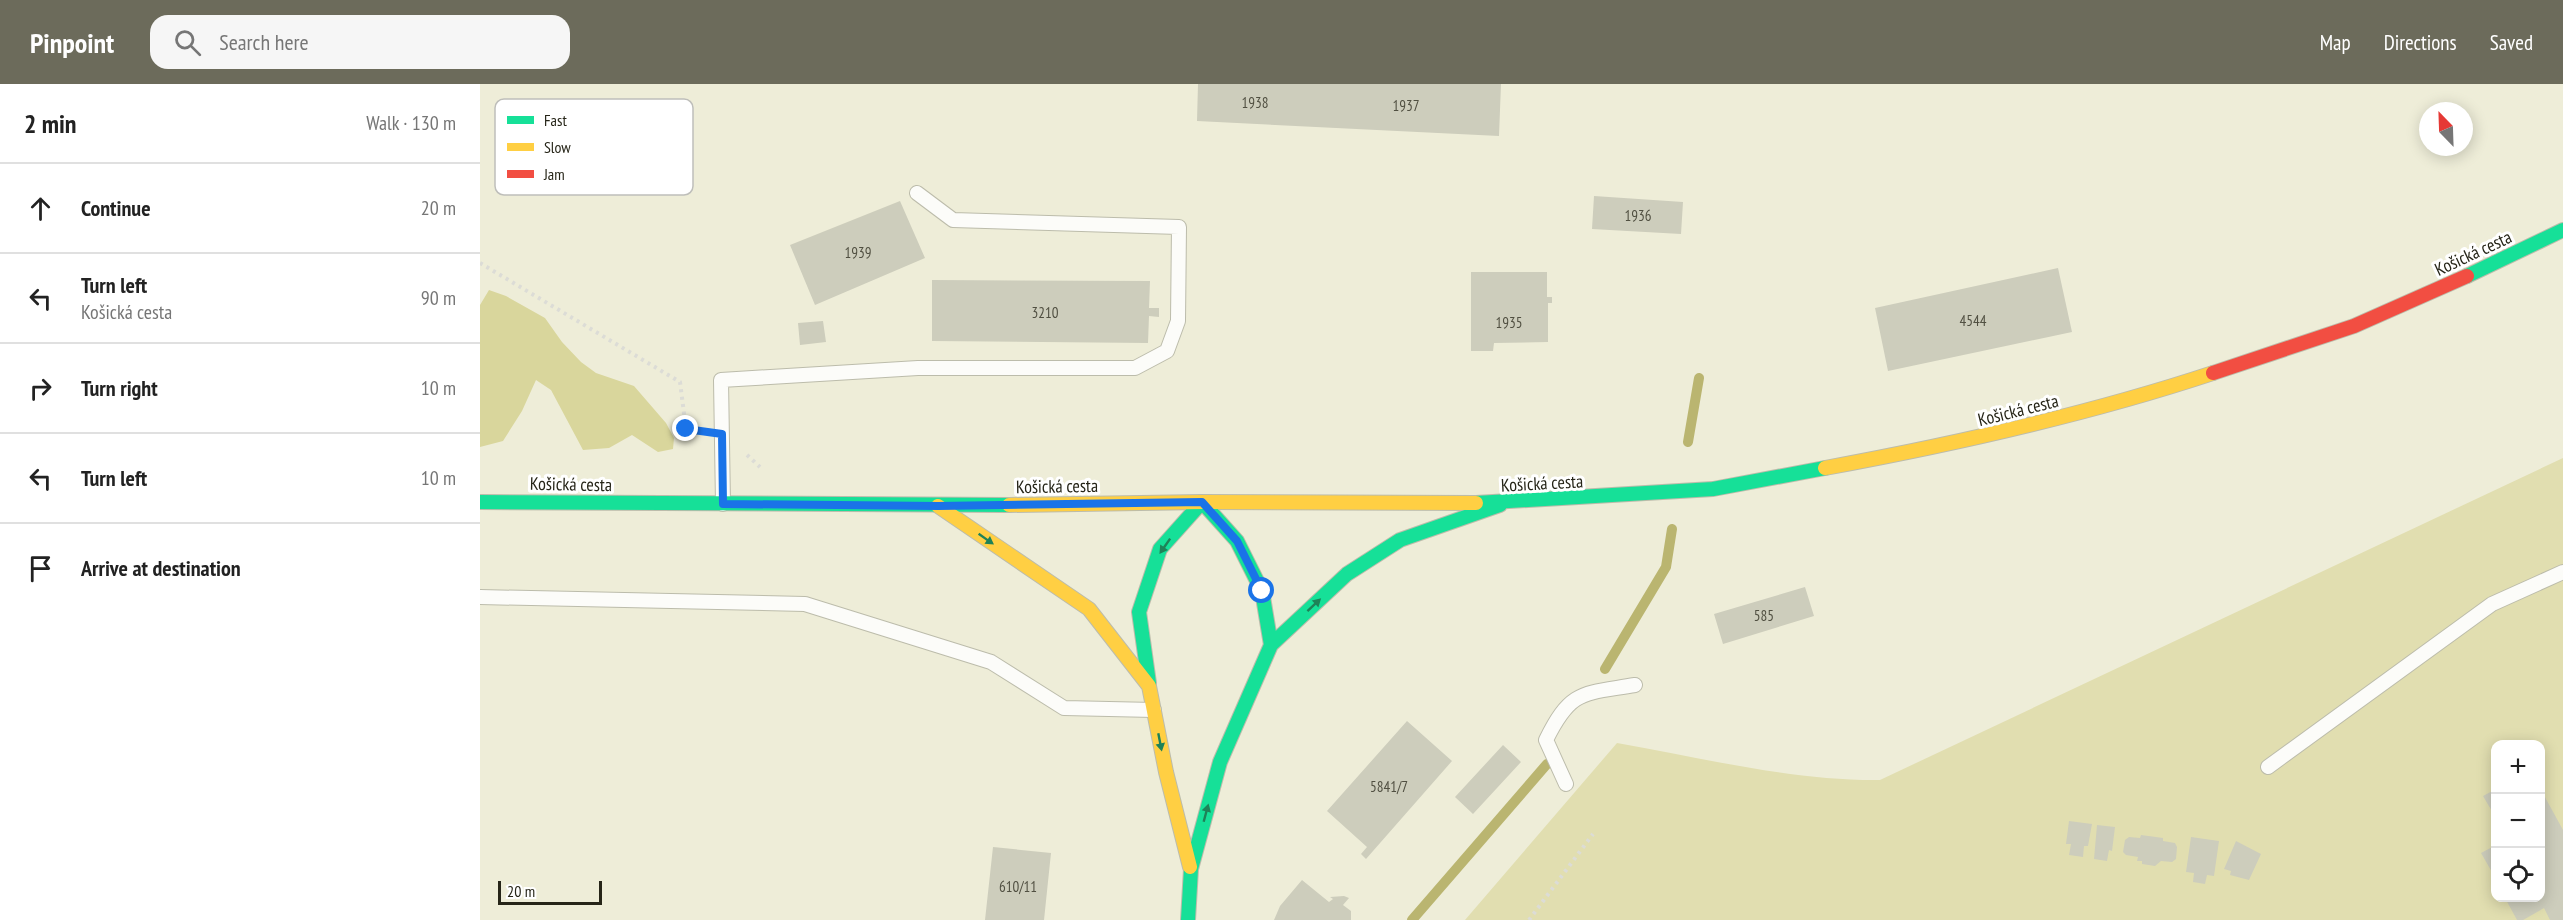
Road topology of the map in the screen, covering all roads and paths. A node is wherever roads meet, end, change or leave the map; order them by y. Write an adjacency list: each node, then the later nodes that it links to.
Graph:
1 (917, 193): 4 (lane)
2 (2563, 230): 7 (main road, Košická cesta)
3 (480, 263): 4 (path)
4 (722, 434): 8 (lane)
5 (480, 502): 8 (main road, Košická cesta)
6 (1202, 502): 7 (main road, Košická cesta); 9 (main road, Košická cesta); 12 (main road); 14 (main road, one-way to 14)
7 (1504, 503): 12 (main road, one-way to 7)
8 (723, 504): 9 (main road, Košická cesta)
9 (938, 506): 14 (main road, one-way to 14)
10 (2563, 572): 16 (lane)
11 (480, 597): 15 (lane)
12 (1271, 645): 19 (main road, one-way to 12)
13 (1635, 685): 17 (lane)
14 (1149, 686): 15 (main road)
15 (1154, 710): 19 (main road, one-way to 19)
16 (2268, 767)
17 (1566, 784)
18 (1593, 834): 21 (path)
19 (1191, 869): 20 (main road)
20 (1188, 920)
21 (1529, 920)

